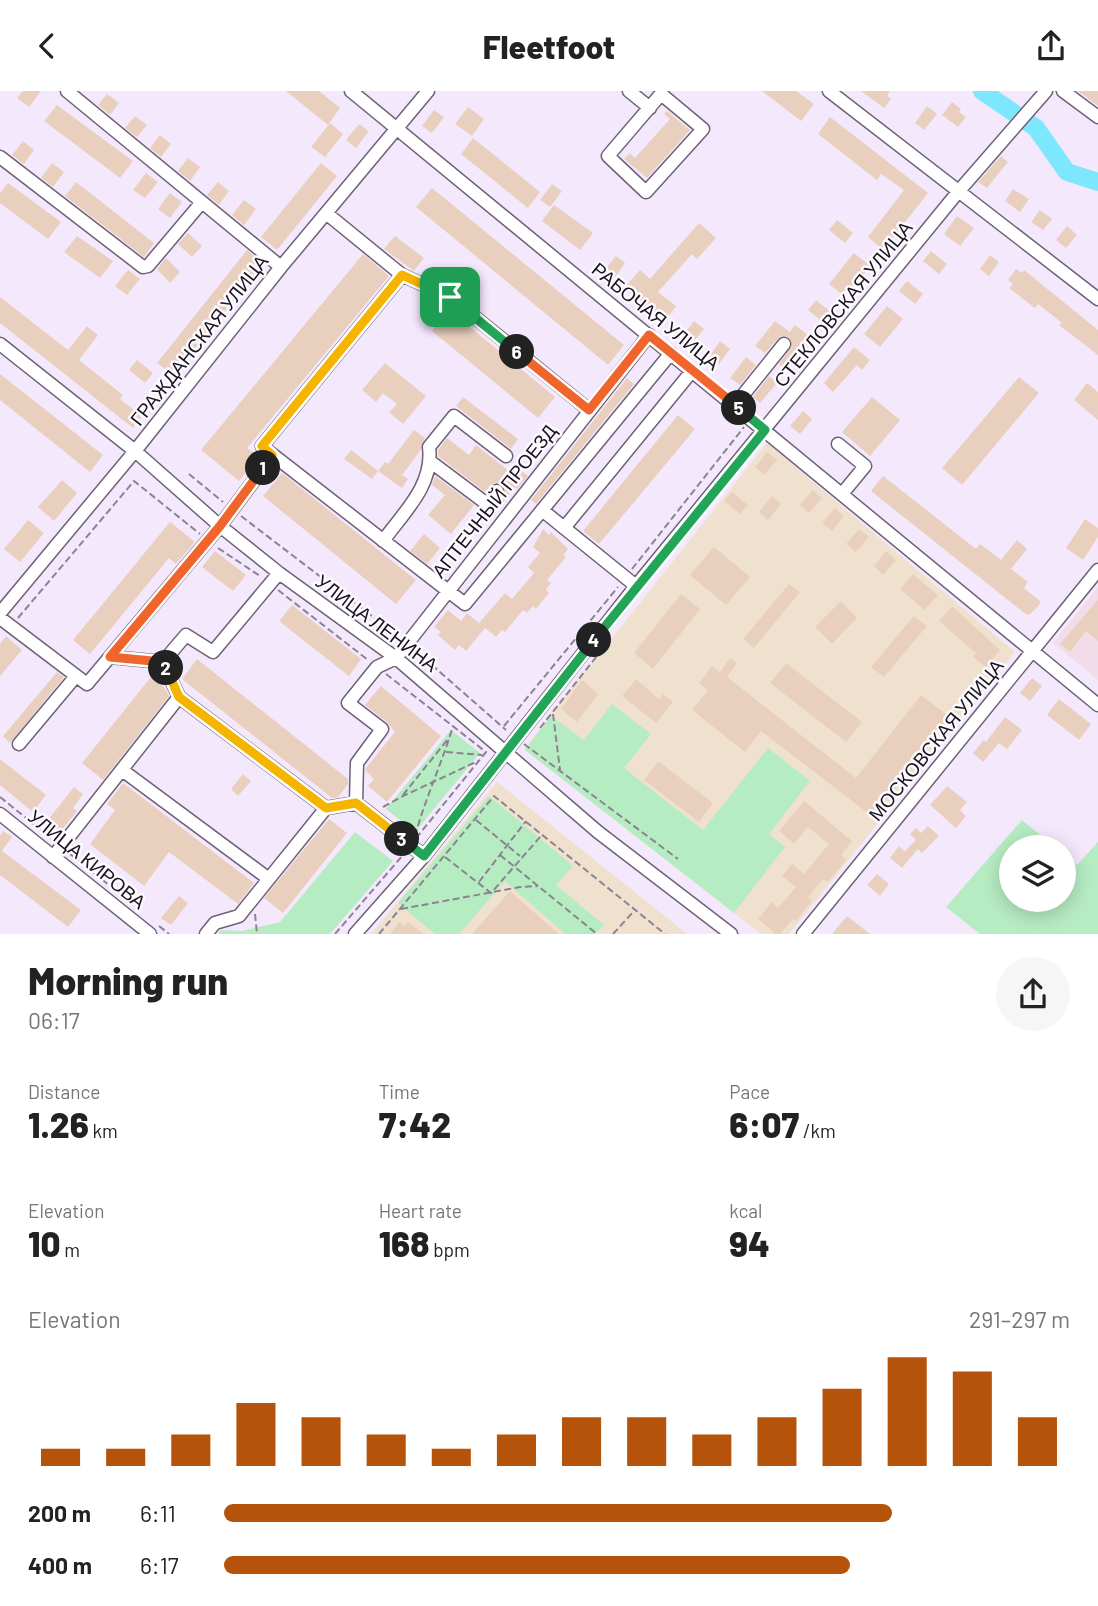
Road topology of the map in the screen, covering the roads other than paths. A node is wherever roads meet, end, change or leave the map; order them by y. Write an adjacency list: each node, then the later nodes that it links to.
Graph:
1 (67, 91): 13 (street)
2 (351, 91): 10 (street, РАБОЧАЯ УЛИЦА)
3 (428, 91): 10 (street, ГРАЖДАНСКАЯ УЛИЦА)
4 (629, 91): 8 (street)
5 (829, 91): 12 (street)
6 (1046, 91): 12 (street, СТЕКЛОВСКАЯ УЛИЦА)
7 (1063, 91): 9 (street)
8 (650, 108): 8 (street)
9 (1098, 117)
10 (397, 128): 14 (street, ГРАЖДАНСКАЯ УЛИЦА); 18 (street, РАБОЧАЯ УЛИЦА)
11 (0, 157): 13 (street)
12 (958, 192): 17 (street); 25 (street, СТЕКЛОВСКАЯ УЛИЦА)
13 (202, 201): 15 (street)
14 (326, 213): 15 (street, ГРАЖДАНСКАЯ УЛИЦА); 16 (street)
15 (281, 267): 27 (street, ГРАЖДАНСКАЯ УЛИЦА)
16 (402, 275): 24 (street); 28 (street)
17 (1098, 299)
18 (649, 335): 21 (street, РАБОЧАЯ УЛИЦА); 24 (street, АПТЕЧНЫЙ ПРОЕЗД)
19 (0, 344): 27 (street, УЛИЦА ЛЕНИНА)
20 (784, 344): 23 (street)
21 (671, 353): 22 (street, РАБОЧАЯ УЛИЦА); 33 (street)
22 (692, 370): 23 (street, РАБОЧАЯ УЛИЦА); 35 (street)
23 (735, 405): 25 (street, РАБОЧАЯ УЛИЦА)
24 (589, 410): 40 (street, АПТЕЧНЫЙ ПРОЕЗД)
25 (765, 430): 32 (street, РАБОЧАЯ УЛИЦА); 39 (street, СТЕКЛОВСКАЯ УЛИЦА)
26 (838, 444): 32 (street)
27 (135, 451): 34 (street, УЛИЦА ЛЕНИНА); 41 (street, ГРАЖДАНСКАЯ УЛИЦА)
28 (272, 455): 34 (street); 36 (street)
29 (506, 456): 30 (street)
30 (431, 462): 31 (street); 36 (street)
31 (497, 491)
32 (842, 494): 42 (street, РАБОЧАЯ УЛИЦА)
33 (542, 510): 35 (street); 40 (street)
34 (220, 526): 38 (street, УЛИЦА ЛЕНИНА); 43 (street)
35 (564, 528): 39 (street)
36 (383, 541): 40 (street)
37 (1098, 571): 42 (street, МОСКОВСКАЯ УЛИЦА)
38 (279, 573): 44 (street, УЛИЦА ЛЕНИНА); 45 (street)
39 (636, 586): 50 (street, СТЕКЛОВСКАЯ УЛИЦА)
40 (448, 591): 44 (street, АПТЕЧНЫЙ ПРОЕЗД)
41 (4, 619): 46 (street)
42 (1032, 653): 48 (street, РАБОЧАЯ УЛИЦА); 62 (street, МОСКОВСКАЯ УЛИЦА)
43 (110, 657): 45 (street); 46 (street)
44 (396, 658): 50 (street, УЛИЦА ЛЕНИНА); 52 (street)
45 (163, 662): 47 (street)
46 (76, 676): 49 (street)
47 (179, 697): 51 (street); 53 (street)
48 (1098, 705)
49 (19, 744)
50 (505, 754): 56 (street, СТЕКЛОВСКАЯ УЛИЦА); 61 (street, УЛИЦА ЛЕНИНА)
51 (122, 771): 55 (street); 57 (street)
52 (356, 803): 53 (street); 56 (street)
53 (326, 808): 57 (street)
54 (0, 814): 55 (street, УЛИЦА КИРОВА)
55 (57, 852): 58 (street, УЛИЦА КИРОВА)
56 (424, 856): 60 (street, СТЕКЛОВСКАЯ УЛИЦА)
57 (269, 879): 59 (street)
58 (154, 930)
59 (206, 934)
60 (355, 934)
61 (731, 934)
62 (803, 934)

